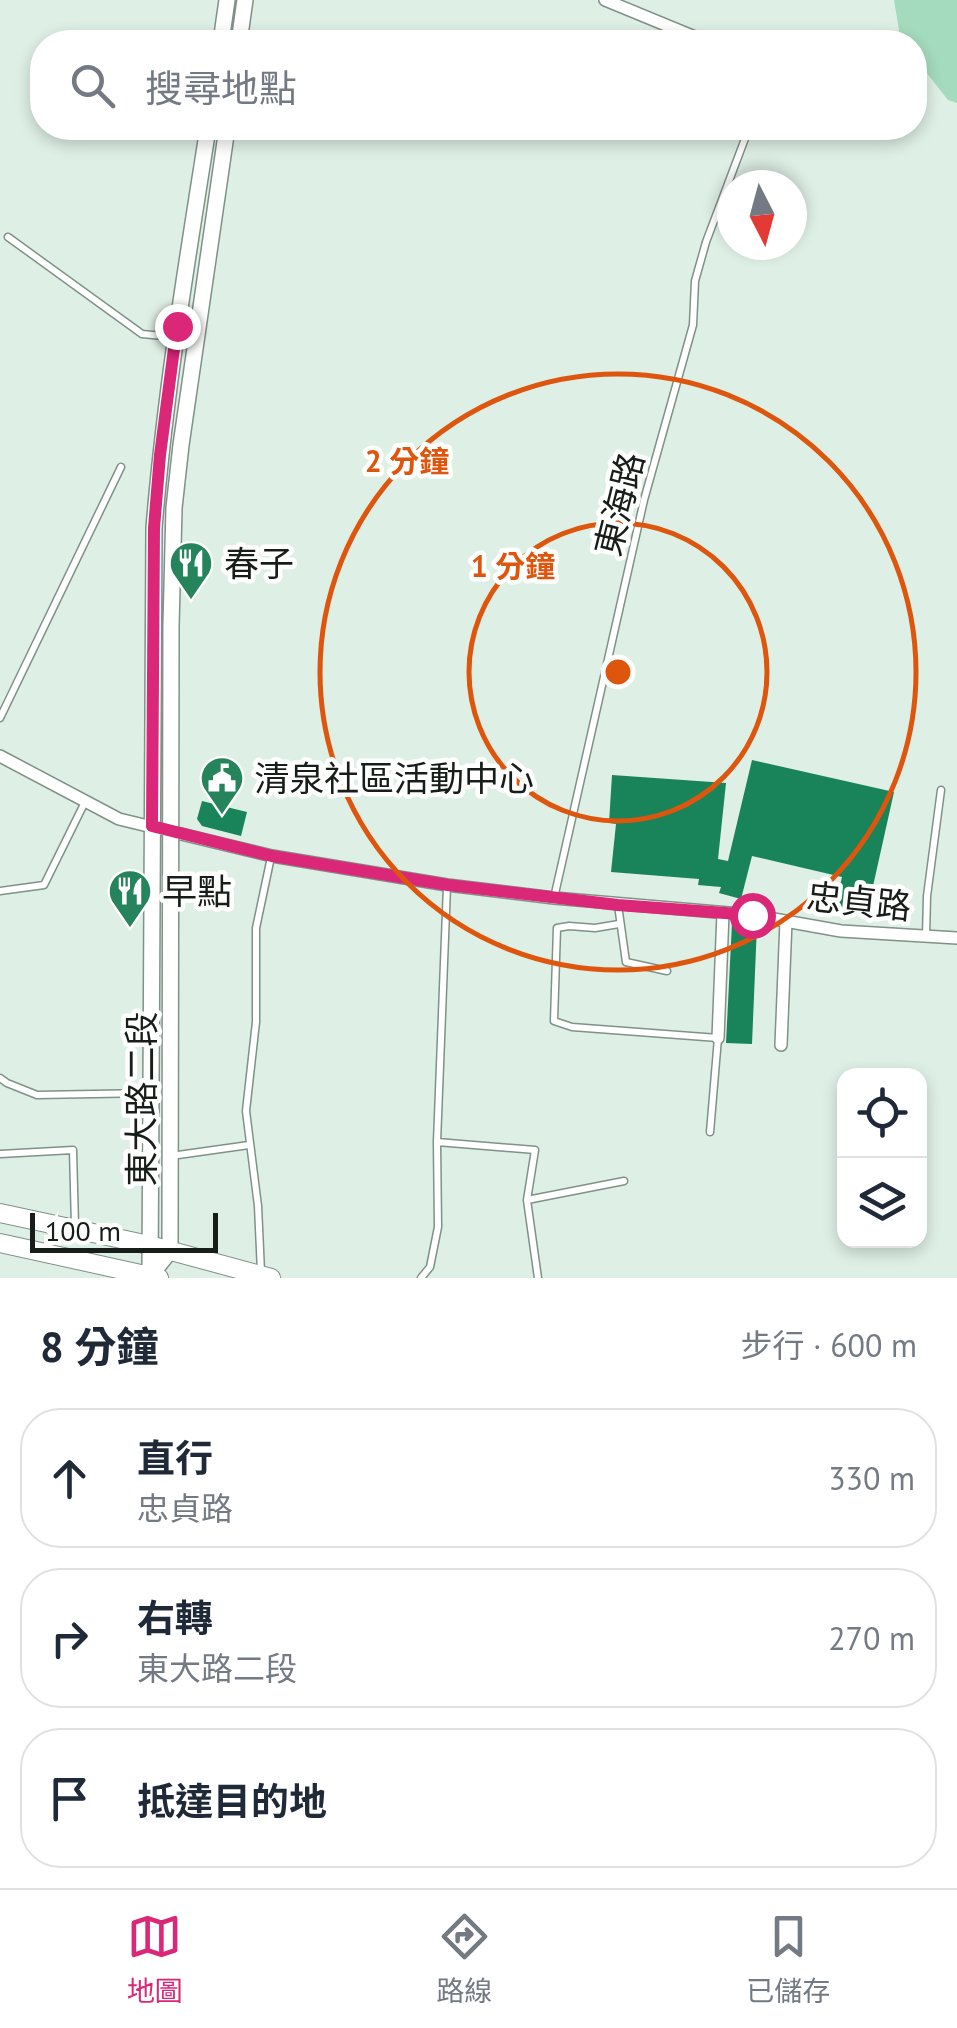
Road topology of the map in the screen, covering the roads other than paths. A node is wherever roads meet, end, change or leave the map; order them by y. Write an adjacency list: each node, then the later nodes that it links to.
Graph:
1 (227, 0): 4 (street)
2 (245, 0): 5 (street)
3 (605, 0): 6 (street)
4 (223, 30)
5 (241, 30)
6 (678, 30)
7 (206, 140): 12 (street, 東大路二段)
8 (225, 140): 11 (street, 東大路二段)
9 (744, 140): 23 (lane, 東海路)
10 (8, 237): 12 (lane)
11 (198, 328): 12 (street); 19 (street, 東大路二段)
12 (176, 332): 18 (street, 東大路二段)
13 (122, 467): 14 (lane)
14 (0, 718)
15 (0, 756): 17 (street, 忠貞路)
16 (941, 790): 28 (lane)
17 (85, 802): 18 (street, 忠貞路); 22 (lane)
18 (152, 826): 19 (street, 忠貞路); 34 (street, 東大路二段)
19 (171, 831): 20 (street, 忠貞路); 39 (street, 東大路二段)
20 (272, 856): 21 (street, 忠貞路); 37 (lane)
21 (448, 885): 23 (street, 忠貞路); 36 (lane)
22 (0, 891)
23 (554, 898): 24 (street, 忠貞路)
24 (618, 905): 25 (street, 忠貞路); 27 (lane)
25 (723, 913): 26 (street, 忠貞路); 31 (street)
26 (786, 921): 28 (street, 忠貞路); 32 (street)
27 (619, 924): 30 (lane); 31 (lane)
28 (926, 936): 29 (street, 忠貞路)
29 (957, 938)
30 (667, 970)
31 (718, 1038): 35 (lane)
32 (781, 1046)
33 (0, 1078): 34 (lane)
34 (152, 1093): 45 (street, 東大路二段)
35 (710, 1132)
36 (437, 1142): 41 (lane); 49 (lane)
37 (249, 1145): 39 (lane); 48 (lane)
38 (0, 1154): 43 (lane)
39 (171, 1156): 46 (street, 東大路二段)
40 (624, 1181): 41 (lane)
41 (527, 1200): 50 (lane)
42 (0, 1212): 43 (main road)
43 (75, 1228): 45 (main road)
44 (0, 1243): 47 (main road)
45 (149, 1244): 46 (main road); 47 (street, 東大路二段)
46 (170, 1251): 47 (street); 48 (main road)
47 (155, 1277)
48 (266, 1277)
49 (421, 1278)
50 (538, 1278)

